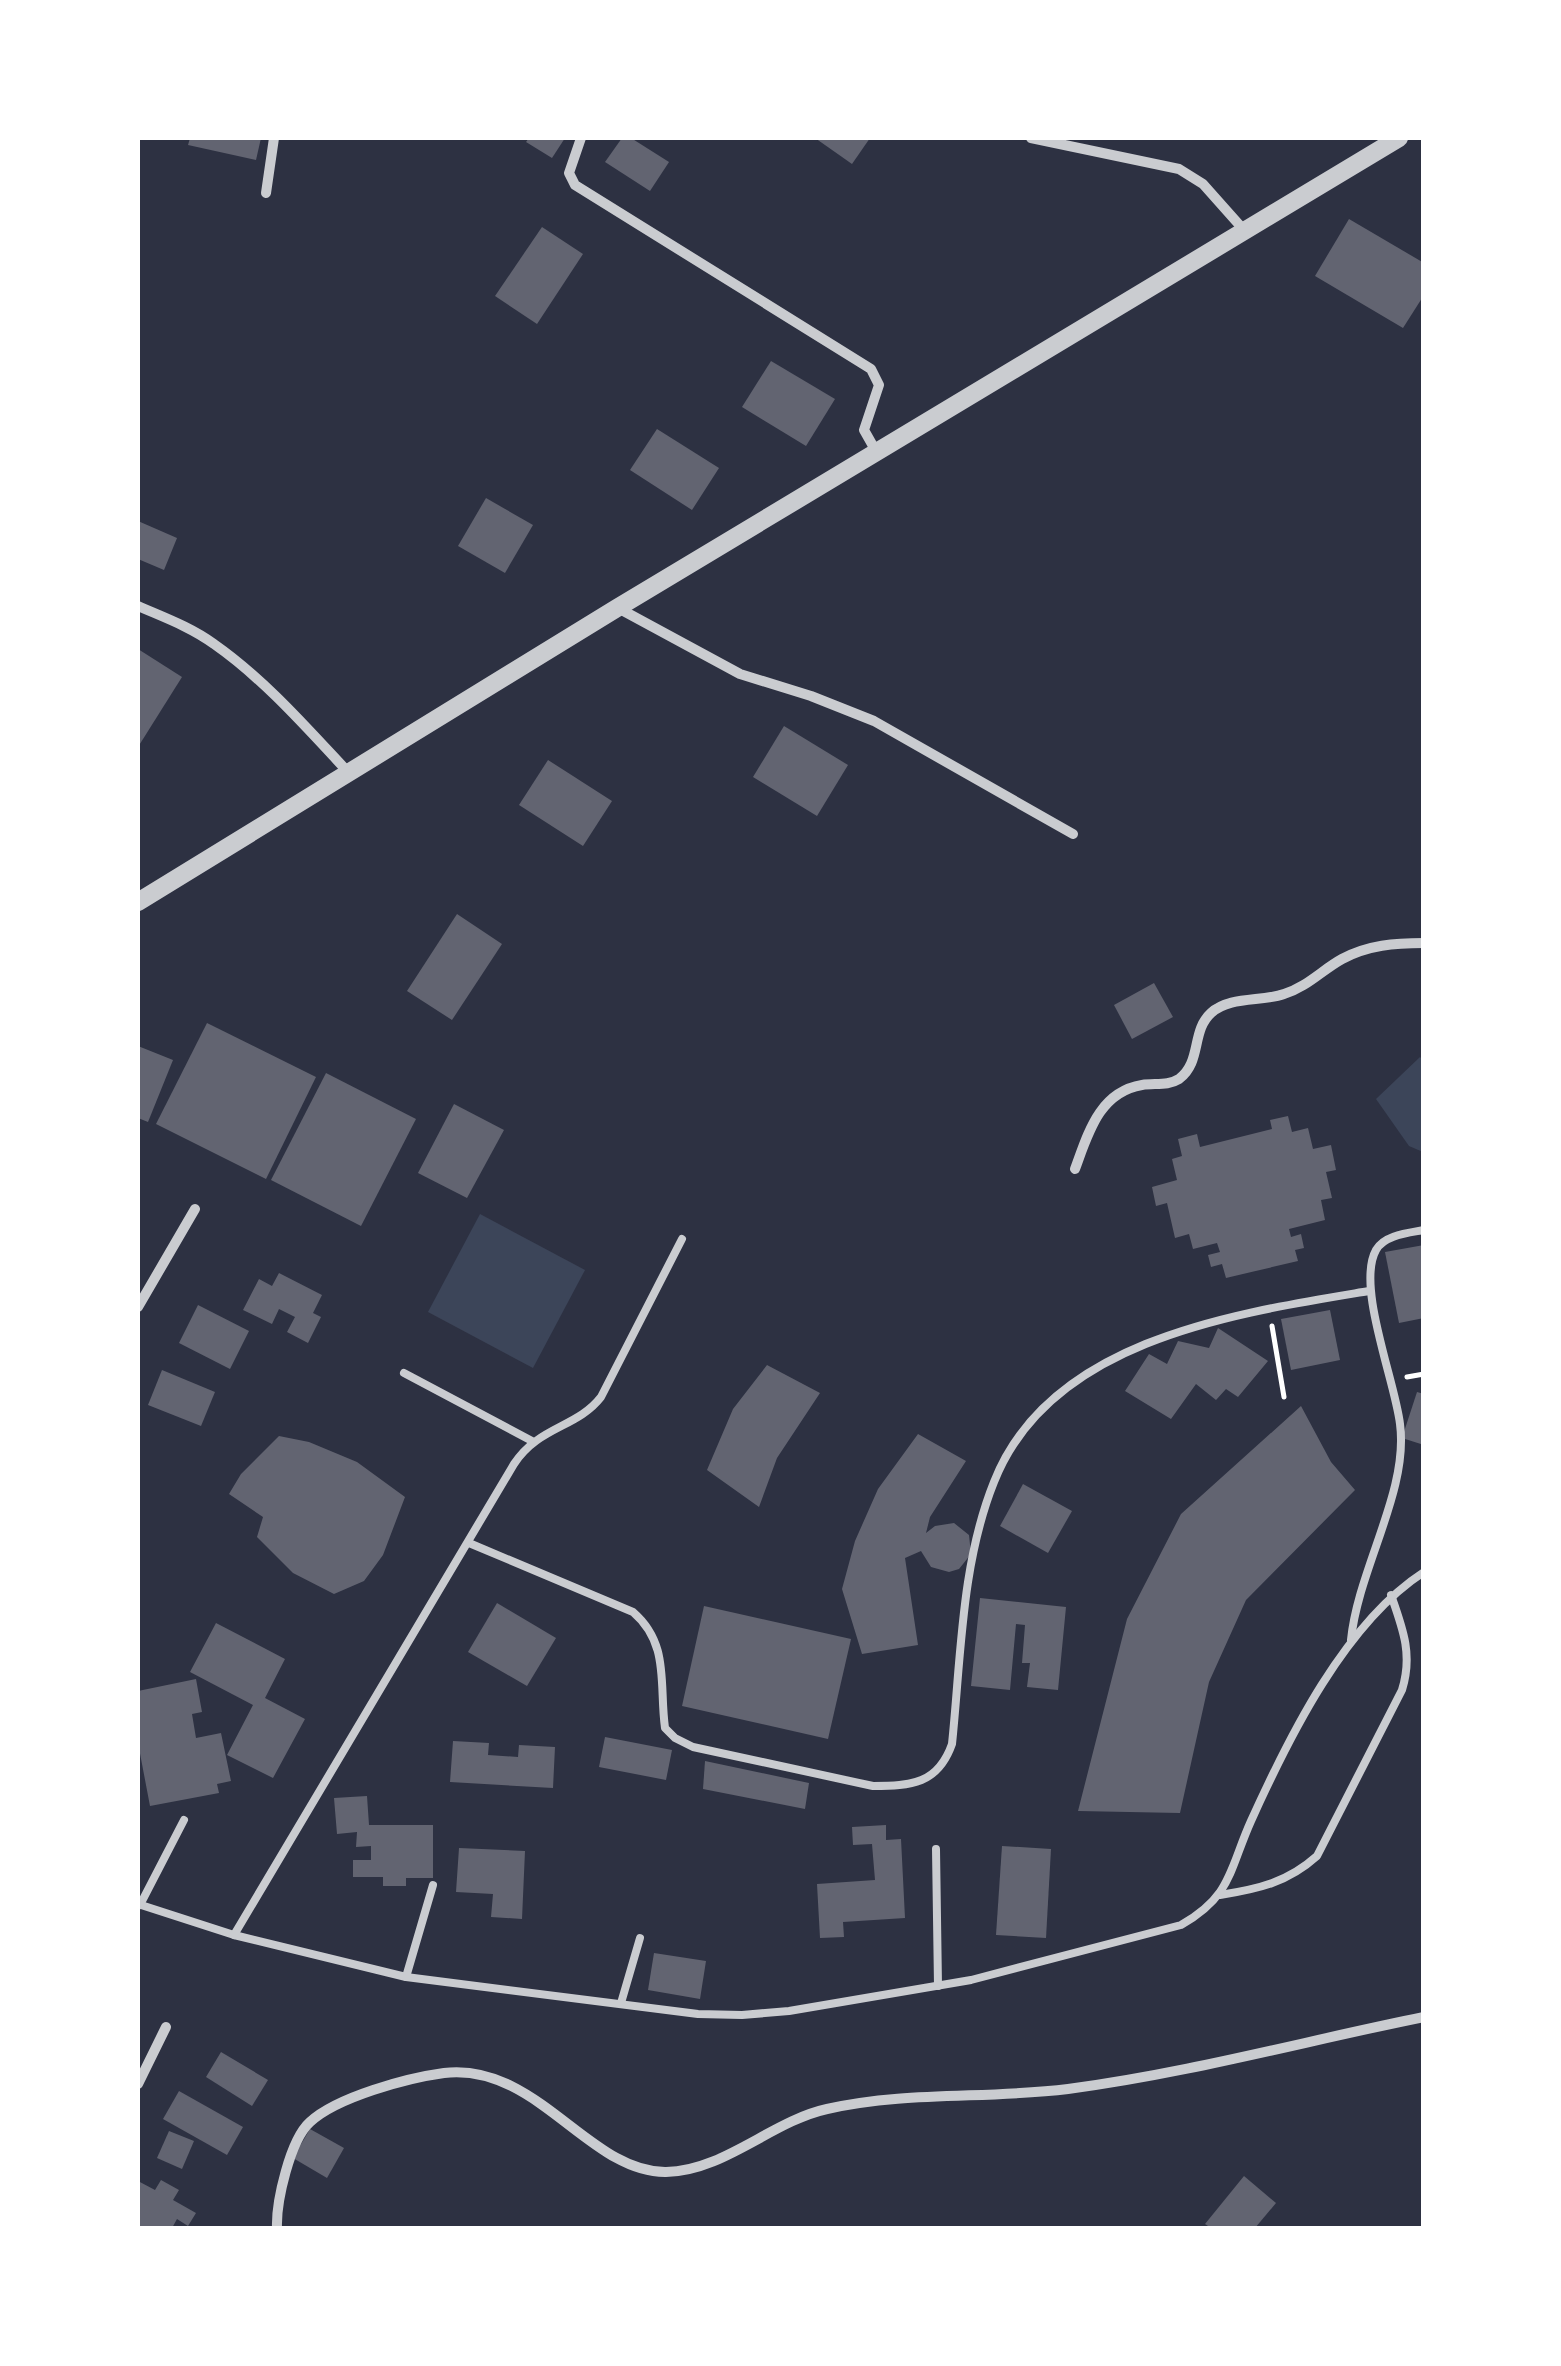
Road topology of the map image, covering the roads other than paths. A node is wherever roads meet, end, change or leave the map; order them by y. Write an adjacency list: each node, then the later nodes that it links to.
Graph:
1 (274, 138): 5 (street)
2 (582, 138): 7 (street)
3 (1031, 138): 6 (street)
4 (1398, 138): 6 (street)
5 (266, 193)
6 (1243, 229): 7 (street)
7 (878, 453): 9 (street)
8 (138, 606): 10 (street)
9 (617, 608): 10 (street); 11 (street)
10 (348, 772): 12 (street)
11 (1073, 834)
12 (138, 902)
13 (1424, 943): 14 (street)
14 (1075, 1169)
15 (195, 1209): 19 (street)
16 (1424, 1230): 18 (lane)
17 (682, 1239): 21 (lane)
18 (1369, 1291): 22 (lane); 25 (lane)
19 (138, 1307)
20 (404, 1372): 21 (lane)
21 (532, 1441): 22 (lane)
22 (470, 1542): 31 (lane)
23 (1424, 1572): 24 (lane)
24 (1392, 1595): 25 (lane); 29 (lane)
25 (1351, 1640): 29 (lane)
26 (184, 1820): 30 (lane)
27 (936, 1849): 34 (lane)
28 (433, 1885): 33 (lane)
29 (1220, 1895): 34 (lane)
30 (139, 1904): 31 (lane)
31 (234, 1935): 33 (lane)
32 (640, 1938): 35 (lane)
33 (406, 1976): 35 (lane)
34 (938, 1986): 35 (lane)
35 (621, 2003)
36 (1424, 2017): 39 (street)
37 (166, 2027): 38 (street)
38 (138, 2084)
39 (278, 2228)

